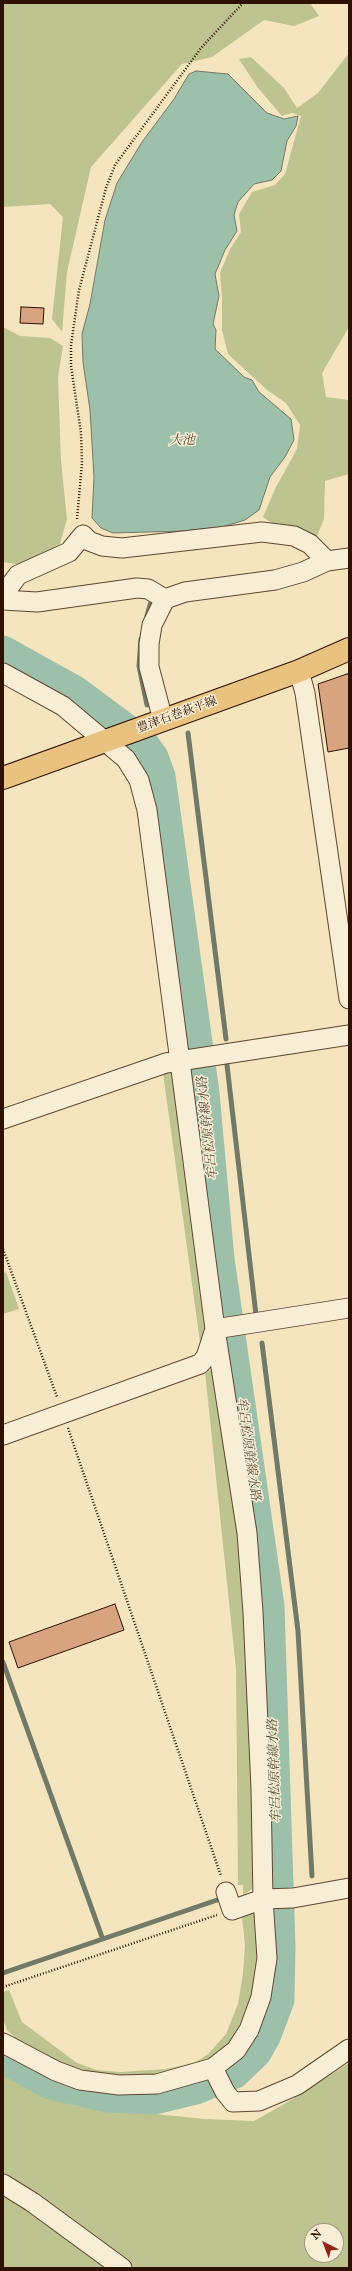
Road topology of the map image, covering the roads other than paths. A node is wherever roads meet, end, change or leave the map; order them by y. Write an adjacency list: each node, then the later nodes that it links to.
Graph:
1 (349, 558): 2 (street)
2 (327, 561): 3 (street); 4 (street)
3 (165, 599): 4 (street); 8 (street)
4 (5, 600)
5 (349, 649): 6 (main road, 豊津石巻萩平線)
6 (299, 671): 8 (main road, 豊津石巻萩平線); 11 (street)
7 (3, 673): 9 (street)
8 (160, 721): 9 (main road, 豊津石巻萩平線)
9 (111, 739): 10 (main road, 豊津石巻萩平線); 13 (street)
10 (3, 778)
11 (349, 999)
12 (349, 1035): 13 (street)
13 (181, 1061): 14 (street); 16 (street)
14 (3, 1119)
15 (349, 1308): 16 (street)
16 (218, 1328): 17 (street); 19 (street)
17 (3, 1435)
18 (349, 1888): 19 (street)
19 (266, 1899): 20 (street); 23 (street)
20 (229, 1901)
21 (3, 2042): 23 (street)
22 (349, 2050): 23 (street)
23 (215, 2070)
24 (3, 2184): 25 (street)
25 (122, 2268)

